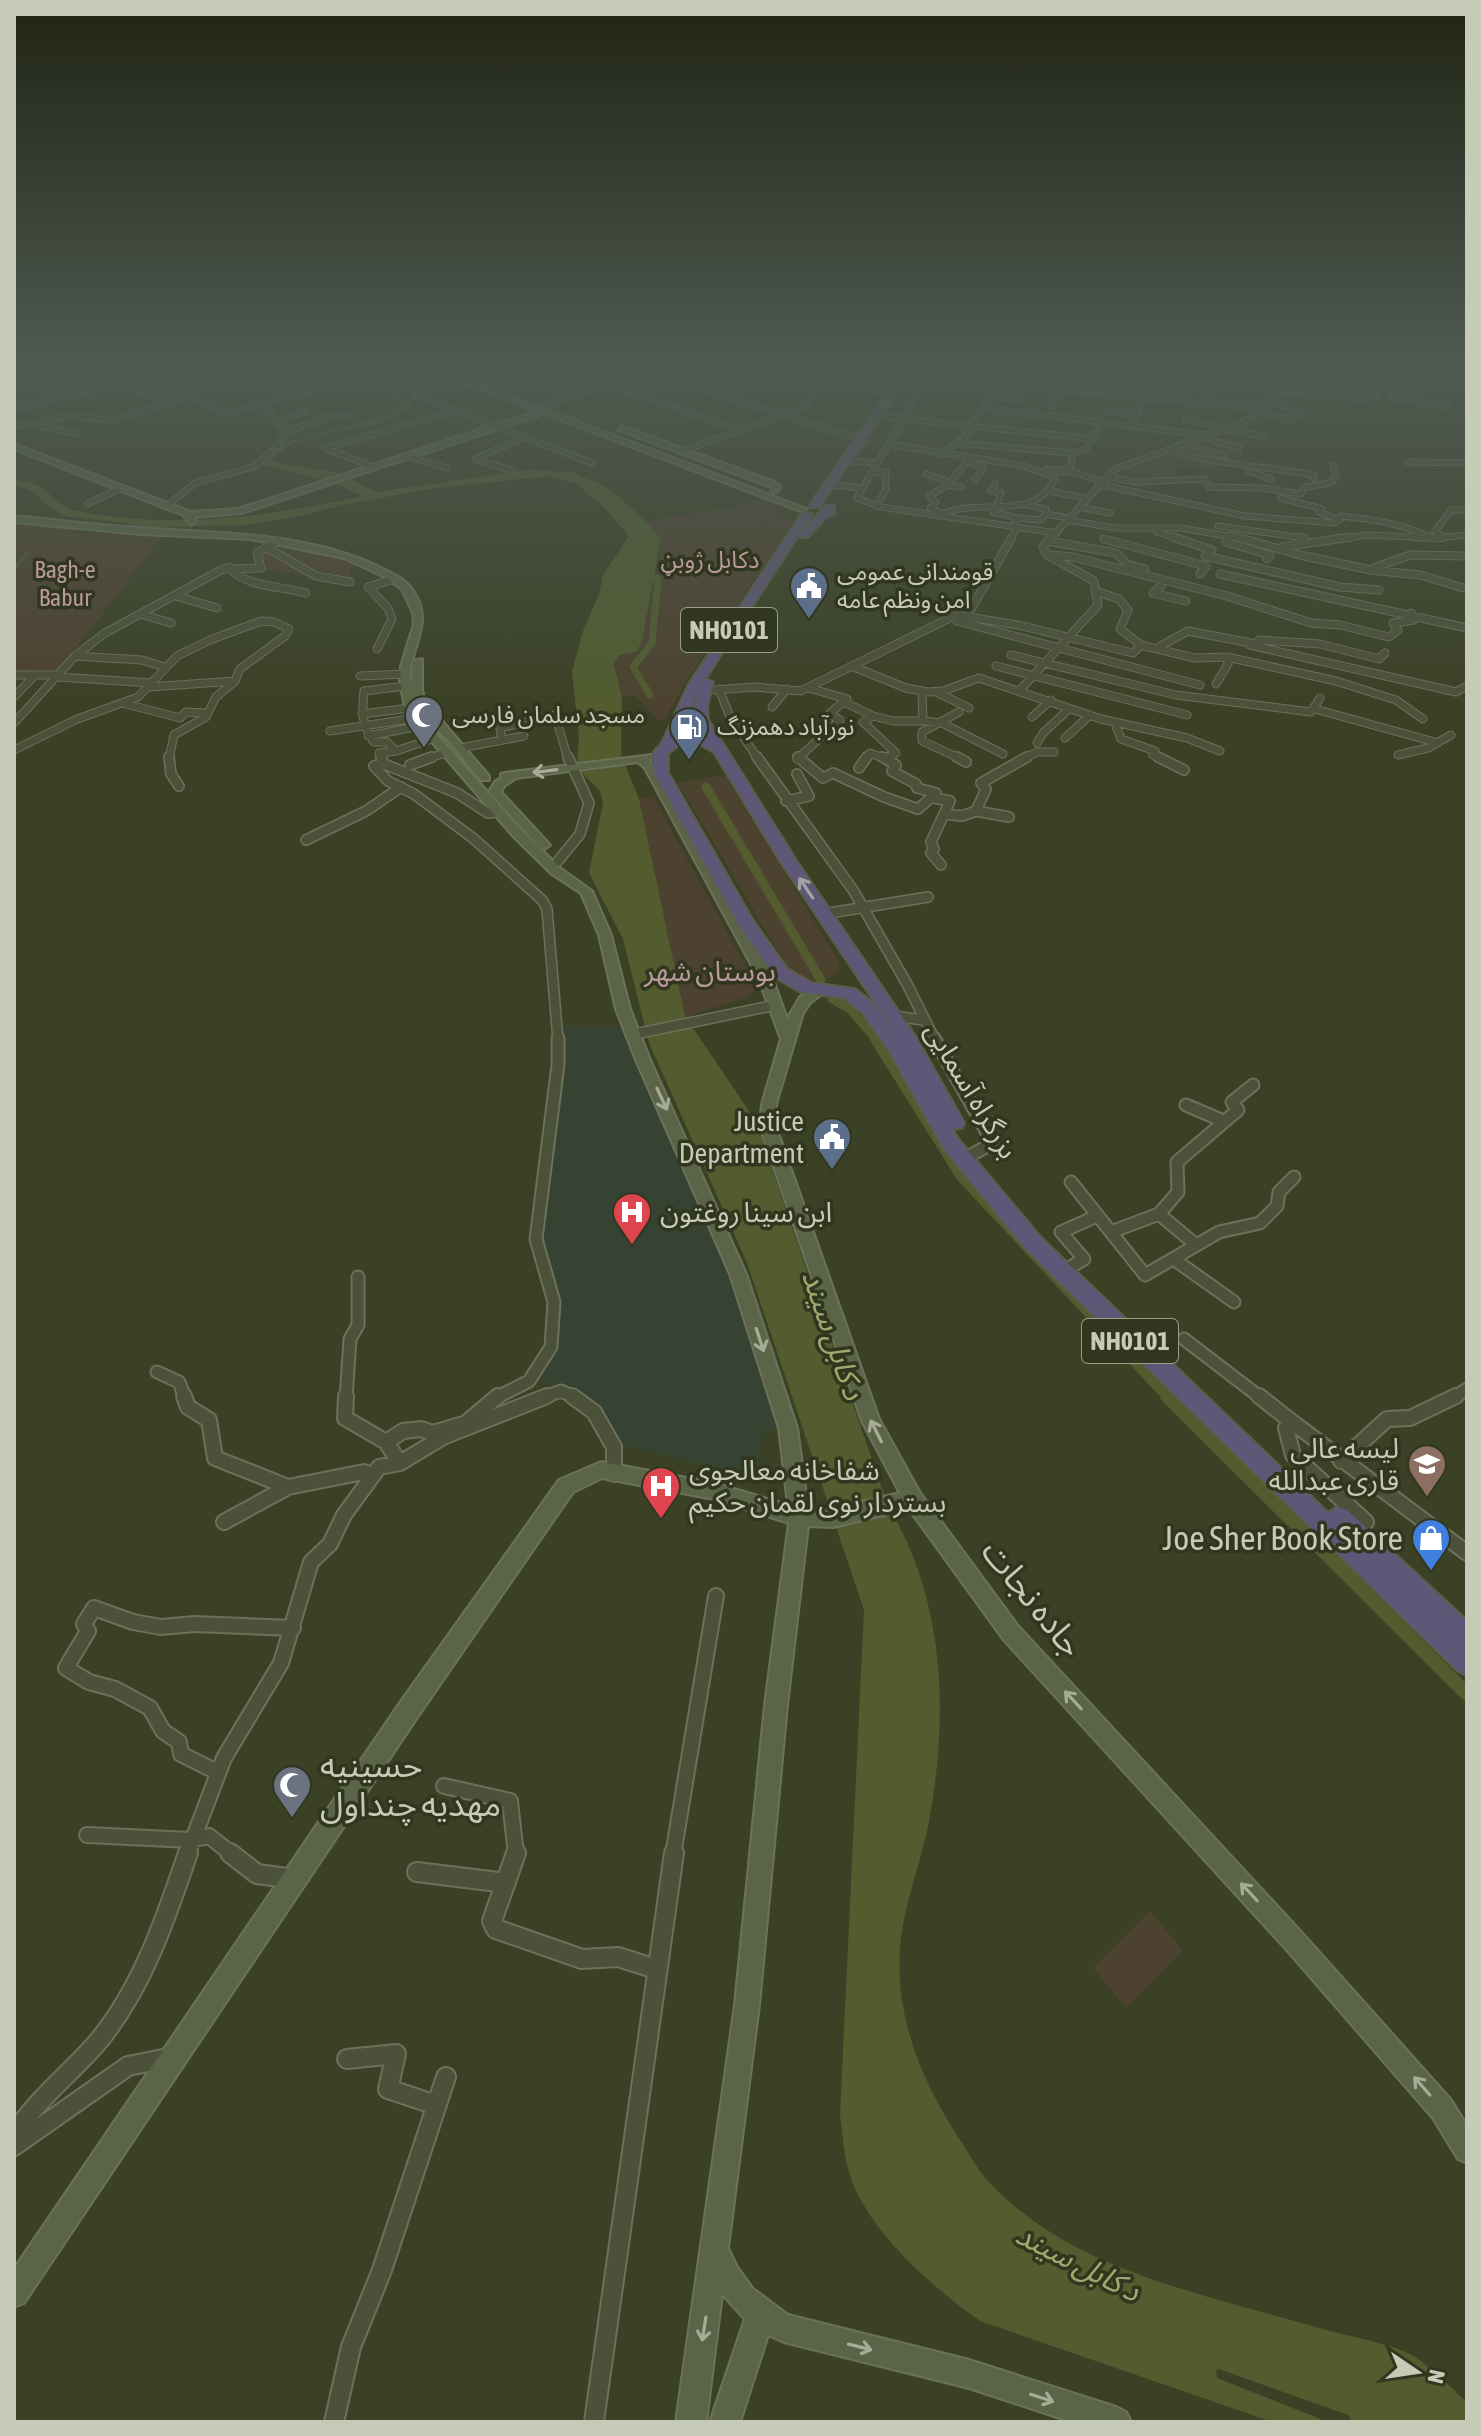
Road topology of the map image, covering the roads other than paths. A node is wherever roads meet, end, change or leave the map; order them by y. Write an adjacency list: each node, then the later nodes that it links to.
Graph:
1 (97, 479): 22 (main road)
2 (211, 479): 30 (street)
3 (338, 479): 41 (main road)
4 (709, 479): 25 (main road)
5 (736, 479): 25 (main road)
6 (737, 479): 25 (main road)
7 (742, 479): 25 (main road)
8 (836, 479): 35 (highway, NH0101)
9 (839, 479): 20 (highway, NH0101)
10 (867, 479): 23 (street)
11 (887, 479): 31 (street)
12 (937, 479): 18 (street)
13 (951, 479): 18 (street)
14 (1054, 479): 24 (street)
15 (1096, 479): 17 (street)
16 (1334, 479): 26 (street)
17 (1102, 480): 26 (street); 27 (street); 37 (street)
18 (947, 483): 21 (street); 39 (street)
19 (995, 484): 34 (street)
20 (835, 485): 23 (street); 35 (highway, NH0101)
21 (961, 487)
22 (121, 488): 28 (street); 30 (main road)
23 (861, 488): 31 (street)
24 (1049, 491): 27 (street); 29 (street)
25 (771, 492): 35 (main road)
26 (1276, 492): 46 (street)
27 (1085, 498): 32 (street)
28 (87, 504)
29 (1023, 504): 34 (street); 40 (street)
30 (168, 505): 41 (main road)
31 (876, 506): 39 (street)
32 (1079, 507): 38 (street); 45 (street)
33 (985, 508): 34 (street); 39 (street); 44 (street)
34 (996, 508)
35 (815, 509): 130 (highway, NH0101); 166 (highway, NH0101)
36 (1466, 510): 57 (street)
37 (1203, 511): 42 (street); 46 (street)
38 (1110, 513)
39 (939, 514): 48 (street)
40 (1046, 514): 44 (street); 45 (street)
41 (190, 516): 51 (main road)
42 (1196, 516)
43 (14, 517): 51 (main road)
44 (1018, 518): 48 (street)
45 (1068, 519): 49 (street); 54 (street)
46 (1340, 520): 58 (street)
47 (1188, 523): 50 (street)
48 (1015, 526): 54 (street); 90 (street)
49 (1150, 528): 50 (street); 71 (street)
50 (1181, 528): 52 (street)
51 (191, 530): 53 (main road)
52 (1202, 530): 55 (street); 62 (street)
53 (232, 531): 60 (main road); 165 (main road)
54 (1057, 533): 61 (street)
55 (1231, 535): 65 (street); 67 (street)
56 (1467, 535): 57 (street)
57 (1443, 537): 58 (street)
58 (1432, 538): 62 (street)
59 (1104, 539): 63 (street)
60 (278, 541): 64 (street); 76 (main road)
61 (1048, 541): 66 (street); 68 (street)
62 (1316, 541): 65 (street)
63 (1124, 543): 66 (street); 74 (street)
64 (266, 547): 72 (street); 77 (street)
65 (1282, 547): 73 (street)
66 (1096, 549): 79 (street)
67 (1252, 550): 70 (street); 71 (street)
68 (1046, 554): 78 (street); 82 (street)
69 (1467, 556): 73 (street)
70 (1267, 559)
71 (1235, 562): 81 (street)
72 (229, 567): 83 (street); 84 (street)
73 (1371, 570): 80 (street)
74 (1200, 574)
75 (1220, 574): 91 (street)
76 (394, 579): 102 (street); 119 (main road)
77 (350, 582)
78 (1161, 582): 85 (street); 86 (street); 89 (street)
79 (1218, 587)
80 (1467, 589)
81 (1379, 590)
82 (1095, 591): 97 (street); 100 (street)
83 (306, 593)
84 (176, 596): 88 (street); 92 (street)
85 (1197, 597)
86 (1186, 601)
87 (1281, 601): 89 (street)
88 (217, 608)
89 (1275, 609): 91 (street)
90 (970, 611)
91 (1411, 613): 95 (street)
92 (140, 614): 94 (street); 106 (street)
93 (947, 618): 96 (street); 98 (street); 112 (street)
94 (171, 623)
95 (1467, 628)
96 (1041, 631): 97 (street); 98 (street)
97 (1070, 636): 100 (street); 103 (street)
98 (1030, 641): 103 (street); 105 (street)
99 (1245, 644): 101 (street); 104 (street); 108 (street)
100 (1141, 645): 101 (street)
101 (1159, 647): 107 (street)
102 (377, 649)
103 (1060, 649): 109 (street); 124 (street)
104 (1385, 653)
105 (1011, 655): 109 (street); 110 (street)
106 (75, 656): 111 (street); 115 (street)
107 (1227, 657): 121 (street); 122 (street)
108 (1330, 661): 121 (street); 125 (street)
109 (1047, 663): 117 (street); 141 (street)
110 (996, 666): 117 (street); 118 (street)
111 (165, 667): 120 (street); 123 (street)
112 (854, 667): 126 (street); 131 (street)
113 (14, 675): 114 (street)
114 (35, 675): 115 (street); 133 (street)
115 (58, 676): 123 (street); 152 (street)
116 (360, 676): 119 (street)
117 (1034, 676): 129 (street); 146 (street)
118 (979, 678): 129 (street); 132 (street)
119 (405, 680): 144 (street); 148 (main road)
120 (235, 681): 123 (street); 143 (street)
121 (1336, 681): 150 (street)
122 (1216, 684)
123 (150, 685): 137 (street)
124 (1200, 685)
125 (1467, 686)
126 (809, 688): 128 (street); 136 (street)
127 (719, 689): 128 (street); 130 (street); 190 (street)
128 (787, 689): 138 (street)
129 (1020, 690): 135 (street)
130 (702, 691): 167 (highway, بزرگراه آسمایی / NH0101)
131 (922, 692): 132 (street); 151 (street)
132 (936, 692): 139 (street)
133 (14, 697)
134 (1320, 698): 141 (street)
135 (1051, 700): 140 (street); 149 (street)
136 (846, 703): 147 (street); 189 (street)
137 (126, 704): 143 (street); 168 (street)
138 (772, 707)
139 (969, 708)
140 (1069, 709): 145 (street); 163 (street)
141 (1315, 709): 164 (street)
142 (959, 712): 153 (street)
143 (207, 713): 187 (street)
144 (362, 714): 148 (street); 155 (street)
145 (1090, 715): 154 (street); 160 (street)
146 (1187, 715)
147 (873, 716): 151 (street); 176 (street)
148 (415, 717): 155 (street); 158 (street); 161 (main road)
149 (1032, 717)
150 (1423, 719)
151 (923, 721): 153 (street)
152 (15, 722)
153 (942, 723): 173 (street); 177 (street)
154 (1115, 723): 170 (street); 182 (street)
155 (364, 726): 156 (street); 158 (street)
156 (330, 731)
157 (1451, 735): 164 (street)
158 (368, 736): 169 (street)
159 (524, 736): 162 (street)
160 (1065, 738)
161 (432, 739): 169 (street); 171 (main road)
162 (502, 740): 165 (street); 180 (street)
163 (1037, 743)
164 (1438, 743): 174 (street)
165 (461, 748): 185 (main road)
166 (664, 748): 167 (highway); 175 (main road); 202 (highway, بزرگراه آسمایی / NH0101)
167 (719, 749): 200 (highway, بزرگراه آسمایی / NH0101, one-way to 167)
168 (14, 750)
169 (396, 751): 178 (street)
170 (1220, 751)
171 (448, 752): 179 (street); 186 (main road)
172 (1054, 752): 191 (street)
173 (1003, 754)
174 (1398, 755)
175 (641, 759): 180 (main road); 203 (main road)
176 (886, 759): 181 (street); 189 (street)
177 (966, 762)
178 (384, 764): 188 (street); 192 (street)
179 (410, 765)
180 (574, 767): 184 (main road, one-way to 184); 196 (street)
181 (859, 768)
182 (1184, 770)
183 (797, 774): 190 (street)
184 (513, 775): 185 (main road); 196 (main road)
185 (485, 778): 186 (main road)
186 (472, 782): 192 (main road)
187 (179, 786)
188 (401, 787): 195 (street); 226 (street)
189 (934, 798): 193 (street)
190 (786, 801): 199 (street)
191 (976, 811): 193 (street); 194 (street)
192 (497, 812): 206 (main road)
193 (944, 814): 197 (street)
194 (1009, 817)
195 (306, 840)
196 (558, 861): 206 (main road)
197 (941, 865)
198 (928, 897): 199 (street)
199 (864, 909): 200 (street); 205 (street)
200 (823, 914): 201 (highway, بزرگراه آسمایی / NH0101)
201 (849, 953): 202 (highway); 204 (highway, بزرگراه آسمایی / NH0101)
202 (827, 991): 207 (main road, جاده نجات); 241 (highway, بزرگراه آسمایی / NH0101)
203 (776, 1005): 206 (street); 207 (main road)
204 (893, 1016): 205 (street); 211 (highway, بزرگراه آسمایی / NH0101)
205 (923, 1020): 211 (street)
206 (637, 1031): 233 (main road, one-way to 233)
207 (787, 1037): 232 (main road, جاده نجات, one-way to 207)
208 (1253, 1085): 210 (street)
209 (1186, 1105): 210 (street)
210 (1221, 1120): 214 (street)
211 (973, 1154): 219 (highway, بزرگراه آسمایی / NH0101)
212 (1294, 1177): 217 (street)
213 (1071, 1182): 215 (street)
214 (1159, 1214): 216 (street); 217 (street)
215 (1097, 1216): 216 (street); 219 (street)
216 (1111, 1232): 218 (street)
217 (1196, 1245): 218 (street)
218 (1175, 1260): 221 (street)
219 (1071, 1267): 236 (highway, بزرگراه آسمایی / NH0101)
220 (358, 1277): 226 (street)
221 (1227, 1295)
222 (1184, 1339): 225 (street)
223 (157, 1372): 231 (street)
224 (1467, 1389): 227 (street)
225 (1292, 1422): 227 (street); 236 (street)
226 (386, 1442): 228 (street)
227 (1341, 1461): 237 (street)
228 (400, 1463): 229 (street); 230 (street)
229 (614, 1474): 233 (main road); 247 (main road)
230 (372, 1476): 231 (street); 239 (street)
231 (288, 1487): 234 (street)
232 (913, 1499): 233 (main road); 256 (main road, جاده نجات, one-way to 232)
233 (799, 1517): 257 (main road)
234 (224, 1522)
235 (1467, 1534): 237 (street)
236 (1357, 1536): 240 (highway, بزرگراه آسمایی / NH0101)
237 (1461, 1548)
238 (716, 1596): 249 (street)
239 (293, 1628): 242 (street); 242 (street)
240 (1467, 1638)
241 (1467, 1662)
242 (217, 1772): 245 (street)
243 (444, 1786): 248 (street)
244 (87, 1835): 245 (street)
245 (190, 1840): 247 (street); 254 (street)
246 (417, 1872): 248 (street)
247 (295, 1879): 250 (main road)
248 (506, 1883): 249 (street)
249 (656, 1969): 261 (street)
250 (173, 2057): 255 (street); 258 (main road)
251 (347, 2059): 253 (street)
252 (446, 2077): 253 (street)
253 (436, 2105): 260 (street)
254 (14, 2135)
255 (14, 2146)
256 (1467, 2150)
257 (716, 2252): 259 (main road); 262 (main road, one-way to 262)
258 (14, 2293)
259 (772, 2322): 263 (main road); 264 (main road, one-way to 264)
260 (334, 2422)
261 (594, 2422)
262 (691, 2422)
263 (725, 2422)
264 (1116, 2422)

